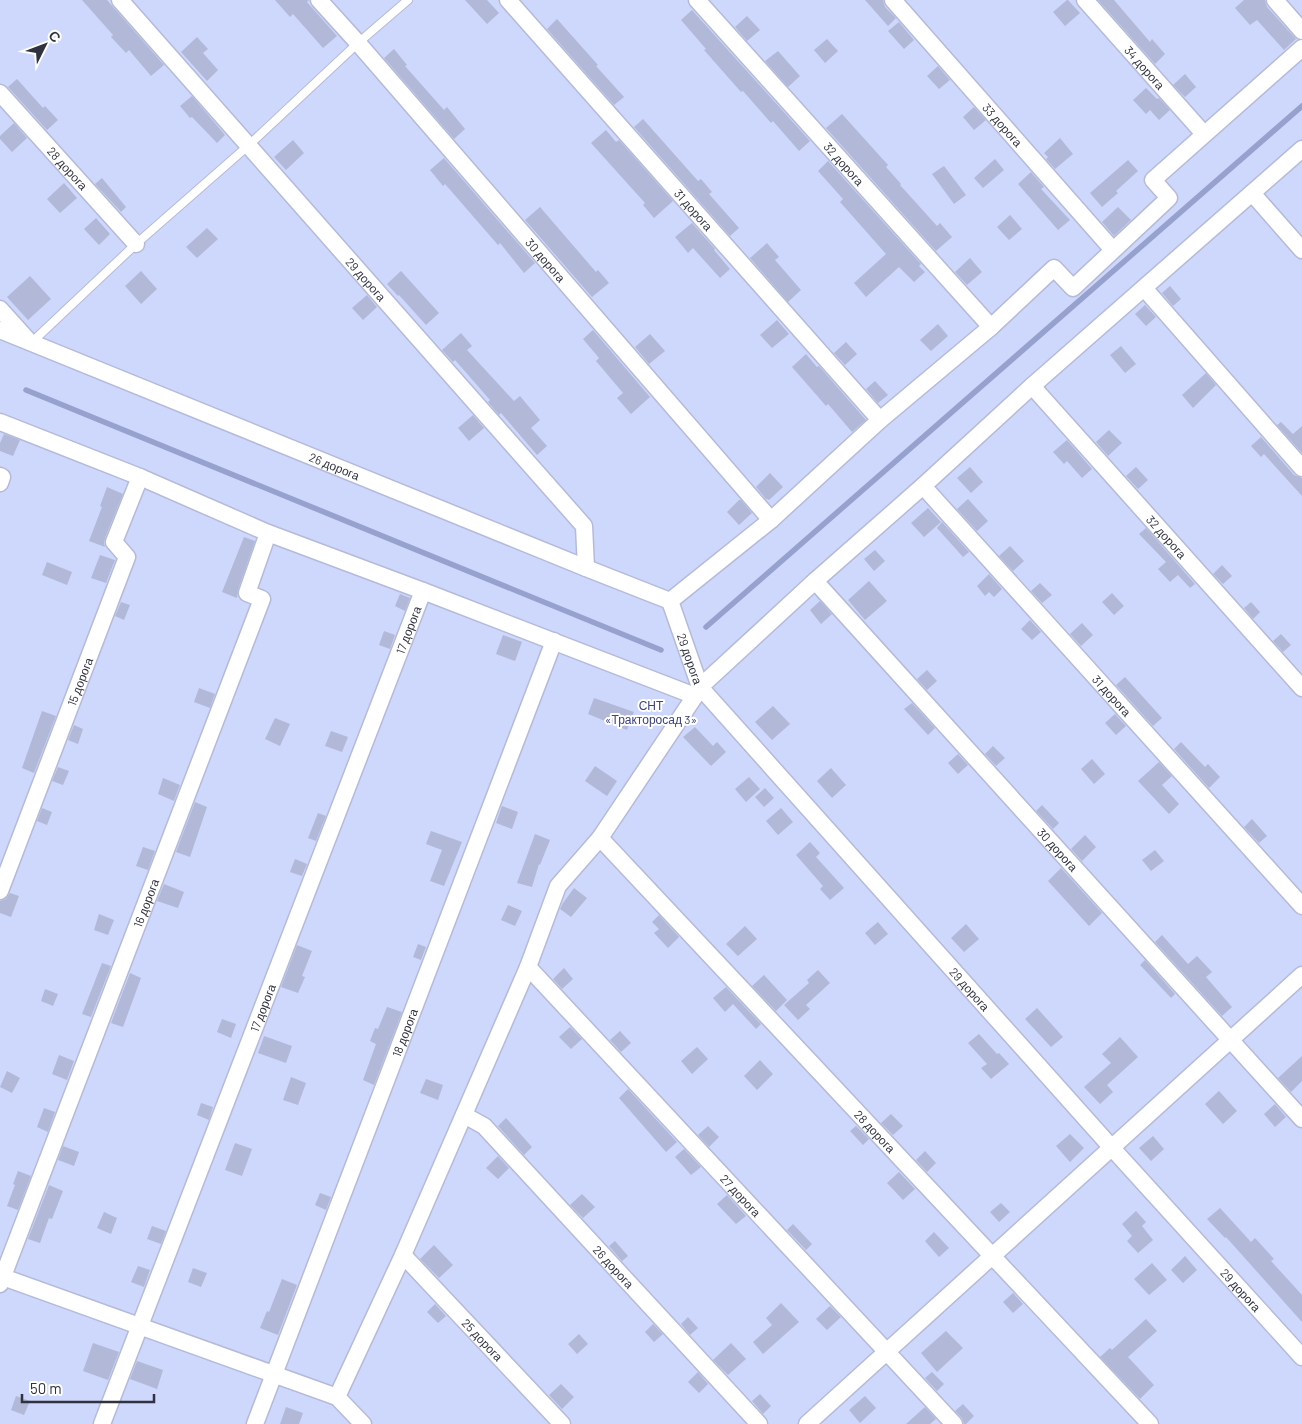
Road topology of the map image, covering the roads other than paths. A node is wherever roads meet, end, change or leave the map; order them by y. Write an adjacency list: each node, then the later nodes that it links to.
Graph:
1 (120, 0): 14 (street, 29 дорога)
2 (319, 0): 10 (street, 30 дорога)
3 (408, 0): 10 (lane)
4 (508, 0): 26 (street, 31 дорога)
5 (696, 0): 22 (street, 32 дорога)
6 (893, 0): 18 (street, 33 дорога)
7 (1085, 0): 13 (street, 34 дорога)
8 (1275, 0): 9 (street)
9 (1302, 31)
10 (358, 43): 14 (lane); 33 (street, 30 дорога)
11 (1302, 48): 13 (street)
12 (0, 93): 17 (street, 28 дорога)
13 (1204, 134): 18 (street)
14 (249, 145): 17 (lane); 35 (street, 29 дорога)
15 (1302, 149): 16 (street)
16 (1252, 193): 19 (street); 20 (street)
17 (136, 244): 24 (lane)
18 (1114, 250): 22 (street)
19 (1302, 250)
20 (1144, 288): 25 (street); 28 (street)
21 (0, 309): 24 (street)
22 (991, 326): 26 (street)
23 (0, 330): 24 (street, 26 дорога)
24 (31, 344): 35 (street, 26 дорога)
25 (1032, 386): 32 (street); 40 (street, 32 дорога)
26 (880, 420): 33 (street)
27 (1, 424): 30 (street)
28 (1302, 468)
29 (0, 476): 31 (street)
30 (140, 477): 34 (street); 43 (street, 15 дорога)
31 (0, 483)
32 (923, 486): 36 (street); 44 (street, 31 дорога)
33 (771, 520): 38 (street)
34 (268, 533): 37 (street); 53 (street, 16 дорога)
35 (586, 568): 38 (street, 26 дорога)
36 (815, 581): 41 (street); 47 (street, 30 дорога)
37 (424, 591): 39 (street); 54 (street, 17 дорога)
38 (670, 601): 41 (street, 29 дорога)
39 (554, 641): 41 (street); 57 (street, 18 дорога)
40 (1302, 688)
41 (698, 691): 42 (street); 50 (street, 29 дорога)
42 (600, 838): 45 (street); 52 (street, 28 дорога)
43 (0, 891)
44 (1302, 906)
45 (528, 967): 48 (street); 55 (street, 27 дорога)
46 (1302, 975): 47 (street)
47 (1230, 1040): 49 (street, 30 дорога); 50 (street)
48 (464, 1115): 51 (street); 63 (street, 26 дорога)
49 (1302, 1119)
50 (1112, 1148): 52 (street); 56 (street, 29 дорога)
51 (403, 1254): 58 (street); 62 (street, 25 дорога)
52 (993, 1256): 55 (street); 66 (street, 28 дорога)
53 (1, 1279): 54 (street)
54 (140, 1327): 57 (street); 59 (street, 17 дорога)
55 (888, 1351): 64 (street); 65 (street, 27 дорога)
56 (1302, 1357)
57 (274, 1375): 58 (street); 60 (street, 18 дорога)
58 (337, 1397): 61 (street)
59 (102, 1424)
60 (255, 1424)
61 (363, 1424)
62 (562, 1424)
63 (759, 1424)
64 (807, 1424)
65 (954, 1424)
66 (1150, 1424)

